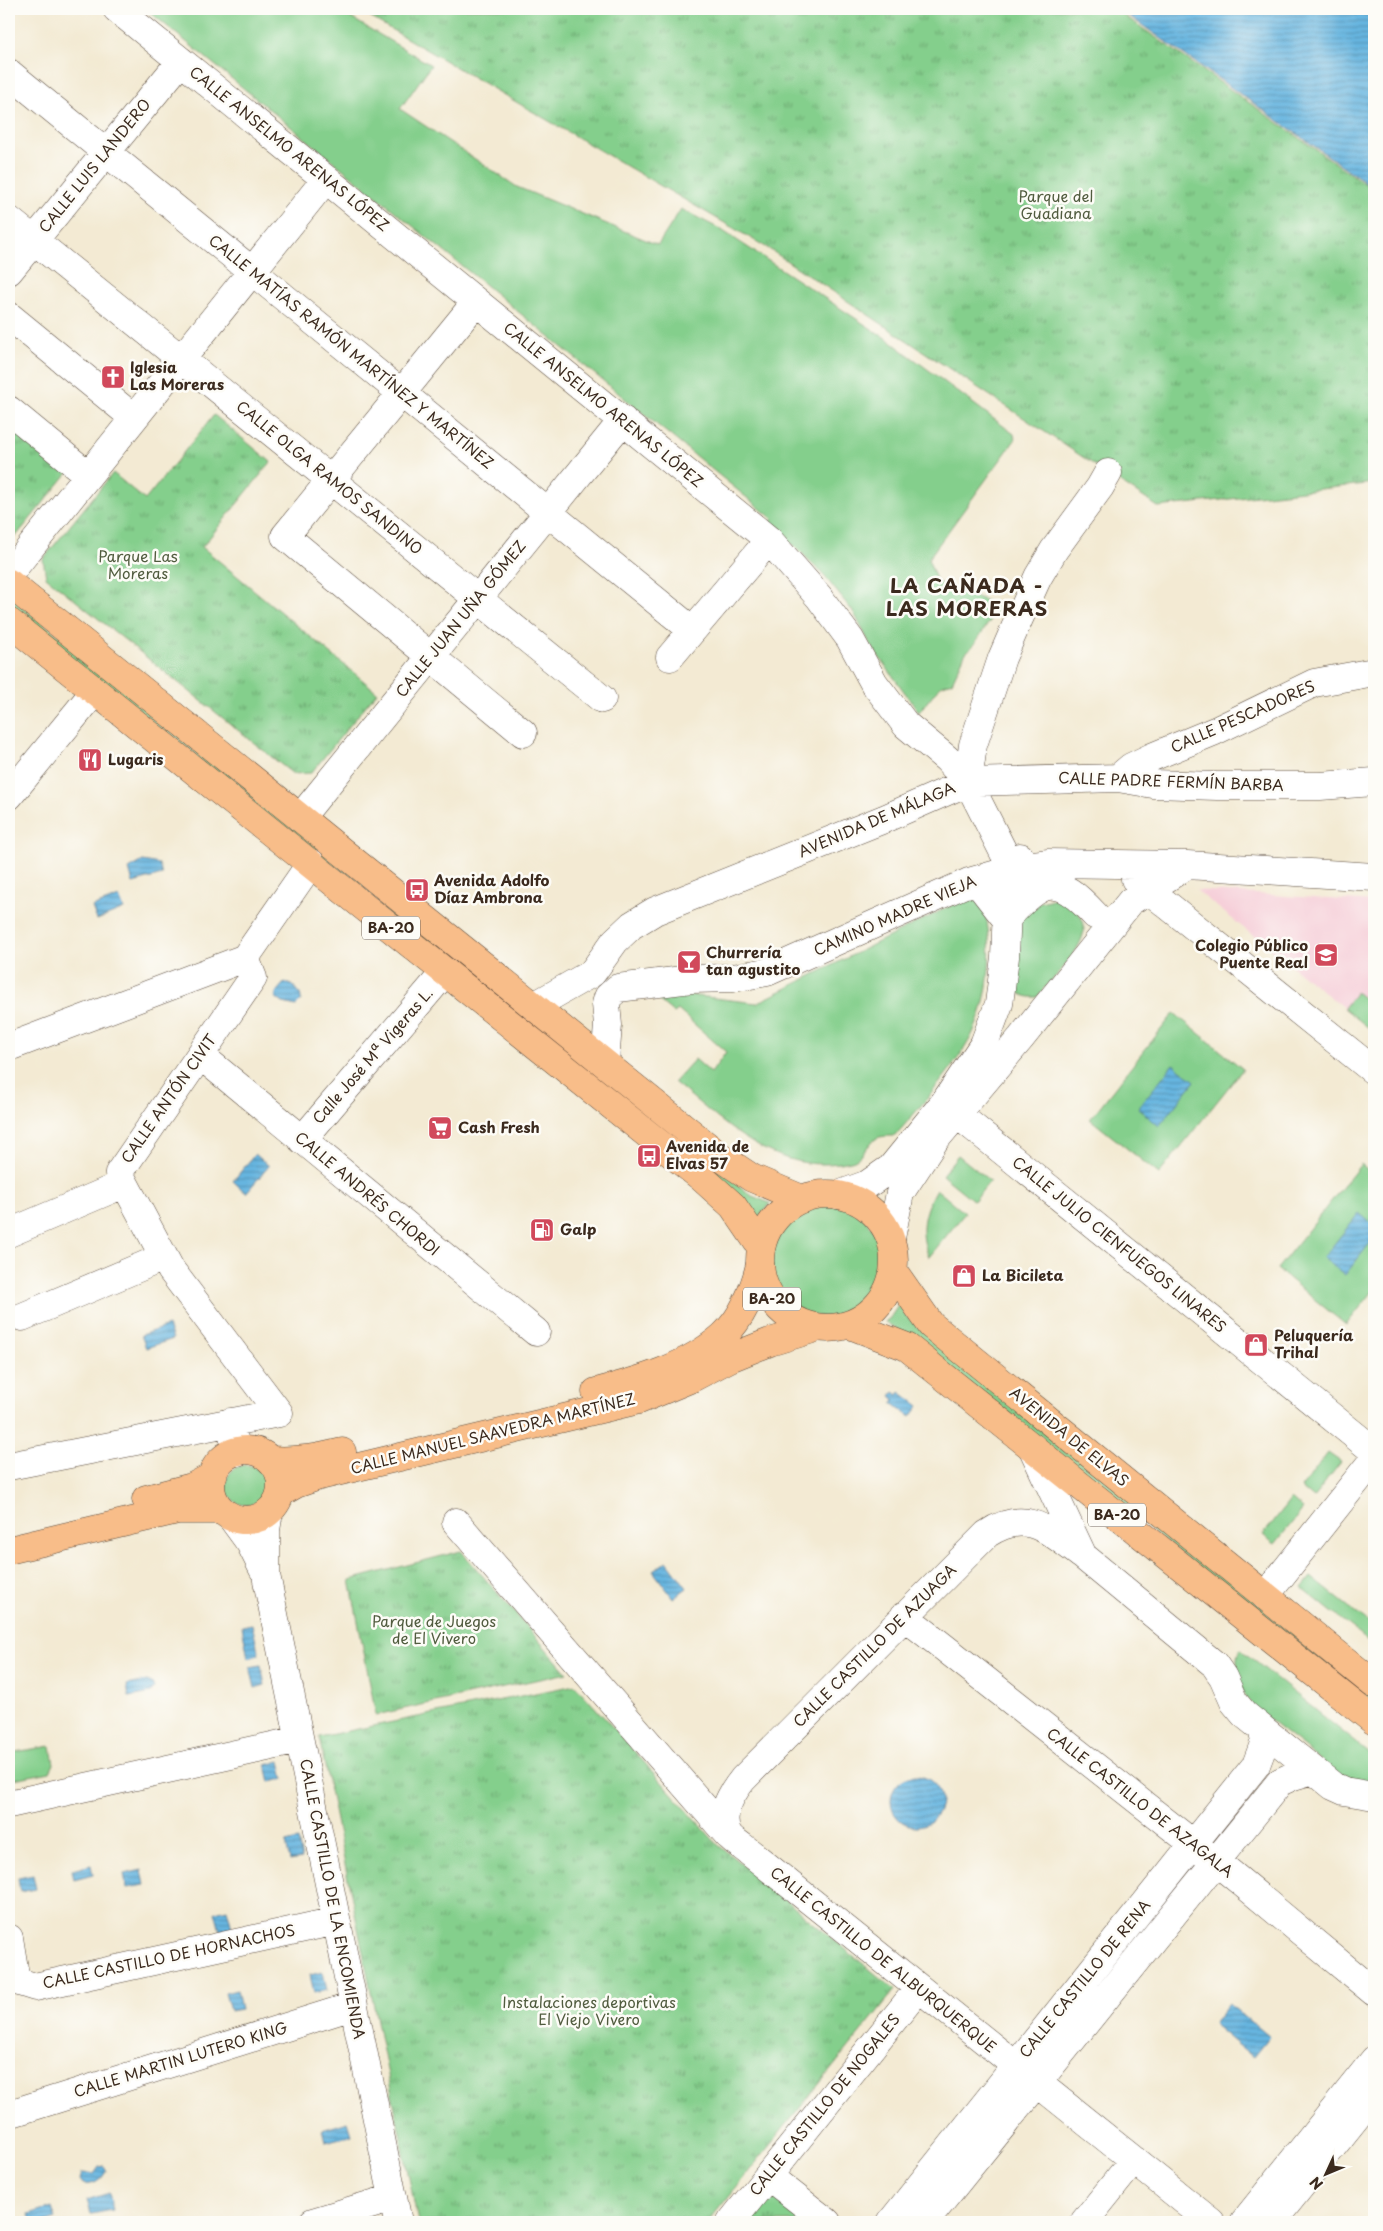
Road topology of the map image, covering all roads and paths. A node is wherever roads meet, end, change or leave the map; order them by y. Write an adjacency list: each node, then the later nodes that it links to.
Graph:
1 (117, 9): 2 (street, CALLE ANSELMO ARENAS LÓPEZ)
2 (181, 61): 4 (street, CALLE LUIS LANDERO); 5 (street, CALLE ANSELMO ARENAS LÓPEZ)
3 (9, 73): 4 (street, CALLE MATÍAS RAMÓN MARTÍNEZ Y MARTÍNEZ)
4 (106, 152): 7 (street, CALLE LUIS LANDERO); 9 (street, CALLE MATÍAS RAMÓN MARTÍNEZ Y MARTÍNEZ)
5 (326, 179): 9 (street); 10 (street, CALLE ANSELMO ARENAS LÓPEZ)
6 (9, 220): 7 (street, CALLE OLGA RAMOS SANDINO)
7 (34, 240): 8 (street, CALLE LUIS LANDERO); 12 (street, CALLE OLGA RAMOS SANDINO)
8 (9, 271)
9 (252, 271): 12 (street); 13 (street, CALLE MATÍAS RAMÓN MARTÍNEZ Y MARTÍNEZ)
10 (476, 302): 13 (street); 16 (street, CALLE ANSELMO ARENAS LÓPEZ)
11 (9, 316): 15 (street)
12 (181, 359): 15 (street); 19 (street, CALLE OLGA RAMOS SANDINO)
13 (402, 394): 19 (street); 20 (street, CALLE MATÍAS RAMÓN MARTÍNEZ Y MARTÍNEZ)
14 (9, 410): 18 (street)
15 (134, 418): 18 (street)
16 (622, 420): 20 (street, CALLE JUAN UÑA GÓMEZ); 21 (street, CALLE ANSELMO ARENAS LÓPEZ)
17 (1108, 473): 34 (street, AVENIDA DE MÁLAGA)
18 (88, 475): 22 (street)
19 (331, 480): 24 (street, CALLE OLGA RAMOS SANDINO); 27 (street)
20 (548, 512): 24 (street, CALLE JUAN UÑA GÓMEZ); 26 (street, CALLE MATÍAS RAMÓN MARTÍNEZ Y MARTÍNEZ)
21 (769, 540): 26 (street); 34 (street, CALLE ANSELMO ARENAS LÓPEZ)
22 (9, 574)
23 (9, 584): 37 (main road, BA-20)
24 (478, 598): 27 (street, CALLE JUAN UÑA GÓMEZ); 31 (street, CALLE OLGA RAMOS SANDINO)
25 (9, 622): 30 (main road, BA-20)
26 (692, 630): 28 (street)
27 (431, 656): 32 (street); 37 (street, CALLE JUAN UÑA GÓMEZ)
28 (670, 657)
29 (1374, 672): 33 (street, CALLE PESCADORES)
30 (95, 691): 36 (street); 39 (main road, BA-20)
31 (602, 699)
32 (523, 732)
33 (1118, 778): 34 (street, CALLE PADRE FERMÍN BARBA); 35 (street, CALLE PADRE FERMÍN BARBA)
34 (974, 782): 42 (street, CALLE ANSELMO ARENAS LÓPEZ); 51 (street, AVENIDA DE MÁLAGA)
35 (1374, 782)
36 (9, 796)
37 (300, 818): 54 (main road, BA-20)
38 (1114, 863): 40 (street, CAMINO MADRE VIEJA); 41 (street, CAMINO MADRE VIEJA); 45 (street)
39 (311, 864): 49 (street); 50 (main road, BA-20)
40 (1063, 864): 42 (street, CAMINO MADRE VIEJA); 46 (street)
41 (1187, 865): 43 (street, CAMINO MADRE VIEJA); 45 (street)
42 (1018, 868): 44 (street, CAMINO MADRE VIEJA); 47 (street)
43 (1374, 877)
44 (969, 882): 47 (street); 53 (street, CAMINO MADRE VIEJA)
45 (1148, 889): 48 (street); 59 (street)
46 (1095, 915): 47 (street); 48 (street)
47 (1006, 919): 52 (street)
48 (1093, 946): 55 (street)
49 (245, 958): 56 (street); 57 (street, CALLE ANTÓN CIVIT)
50 (445, 972): 61 (street, Calle José Mª Vigeras L.); 67 (main road, BA-20)
51 (590, 973): 53 (street); 54 (street, AVENIDA DE MÁLAGA)
52 (1000, 994): 55 (street); 63 (street)
53 (612, 996): 58 (street)
54 (534, 1006): 58 (main road, BA-20)
55 (1041, 1013): 60 (street)
56 (9, 1047)
57 (200, 1055): 61 (street, CALLE ANDRÉS CHORDI); 62 (street, CALLE ANTÓN CIVIT)
58 (605, 1063): 64 (main road, BA-20)
59 (1374, 1071)
60 (957, 1114): 66 (street); 76 (street, CALLE JULIO CIENFUEGOS LINARES)
61 (302, 1140): 73 (street, CALLE ANDRÉS CHORDI)
62 (124, 1184): 65 (street); 68 (street, CALLE ANTÓN CIVIT)
63 (838, 1195): 64 (main road, BA-20); 66 (main road, BA-20)
64 (802, 1198): 67 (main road, BA-20)
65 (9, 1233)
66 (891, 1238): 69 (main road, BA-20)
67 (760, 1256): 72 (main road, BA-20); 79 (main road, CALLE MANUEL SAAVEDRA MARTÍNEZ)
68 (164, 1257): 70 (street); 74 (street, CALLE ANTÓN CIVIT)
69 (894, 1272): 71 (main road, BA-20); 89 (main road, AVENIDA DE ELVAS / BA-20)
70 (22, 1317)
71 (850, 1325): 72 (main road, BA-20); 75 (main road, AVENIDA DE ELVAS / BA-20)
72 (816, 1328): 82 (main road, CALLE MANUEL SAAVEDRA MARTÍNEZ)
73 (536, 1332)
74 (230, 1422): 77 (street); 80 (street)
75 (1032, 1447): 87 (street, AVENIDA DE ELVAS); 92 (main road, AVENIDA DE ELVAS / BA-20)
76 (1374, 1451)
77 (237, 1452): 79 (main road); 81 (main road)
78 (1374, 1459): 89 (street)
79 (270, 1460): 82 (main road)
80 (9, 1466)
81 (212, 1476): 83 (main road); 85 (main road)
82 (275, 1502): 83 (main road); 88 (street, CALLE CASTILLO DE LA ENCOMIENDA)
83 (226, 1513): 86 (main road); 88 (street, CALLE CASTILLO DE LA ENCOMIENDA)
84 (456, 1522): 98 (street, CALLE CASTILLO DE ALBURQUERQUE)
85 (9, 1532)
86 (9, 1550)
87 (1083, 1556): 90 (street, CALLE CASTILLO DE AZUAGA); 93 (street, AVENIDA DE ELVAS)
88 (266, 1575): 94 (street, CALLE CASTILLO DE LA ENCOMIENDA)
89 (1265, 1596): 91 (main road, AVENIDA DE ELVAS / BA-20)
90 (904, 1616): 98 (street, CALLE CASTILLO DE AZUAGA); 99 (street, CALLE CASTILLO DE AZAGALA)
91 (1374, 1684)
92 (1374, 1721)
93 (1262, 1730): 95 (street, AVENIDA DE ELVAS); 99 (street, CALLE CASTILLO DE RENA)
94 (299, 1740): 97 (street); 101 (street, CALLE CASTILLO DE LA ENCOMIENDA)
95 (1313, 1770): 96 (street, AVENIDA DE ELVAS); 100 (street, CALLE CASTILLO DE RENA)
96 (1374, 1796)
97 (9, 1804)
98 (735, 1841): 103 (street, CALLE CASTILLO DE ALBURQUERQUE)
99 (1193, 1844): 100 (street, CALLE CASTILLO DE AZAGALA); 107 (street, CALLE CASTILLO DE RENA)
100 (1216, 1862): 104 (street, CALLE CASTILLO DE AZAGALA); 108 (street, CALLE CASTILLO DE RENA)
101 (336, 1921): 102 (street, CALLE CASTILLO DE HORNACHOS); 105 (street, CALLE CASTILLO DE LA ENCOMIENDA)
102 (9, 1938)
103 (918, 1988): 107 (street, CALLE CASTILLO DE ALBURQUERQUE); 112 (street, CALLE CASTILLO DE NOGALES)
104 (1374, 1992)
105 (353, 2006): 110 (street, CALLE MARTIN LUTERO KING); 113 (street, CALLE CASTILLO DE LA ENCOMIENDA)
106 (1374, 2060): 121 (street)
107 (1016, 2066): 108 (street, CALLE CASTILLO DE ALBURQUERQUE); 117 (street, CALLE CASTILLO DE RENA)
108 (1037, 2083): 111 (street, CALLE CASTILLO DE ALBURQUERQUE); 118 (street, CALLE CASTILLO DE RENA)
109 (1374, 2095): 122 (street)
110 (9, 2114)
111 (1134, 2160): 119 (street); 120 (street, CALLE CASTILLO DE ALBURQUERQUE)
112 (768, 2176): 115 (street, CALLE CASTILLO DE NOGALES); 116 (street)
113 (395, 2210): 114 (street)
114 (314, 2222)
115 (731, 2222)
116 (826, 2222)
117 (891, 2222)
118 (925, 2222)
119 (1084, 2222)
120 (1211, 2222)
121 (1244, 2222)
122 (1272, 2222)

